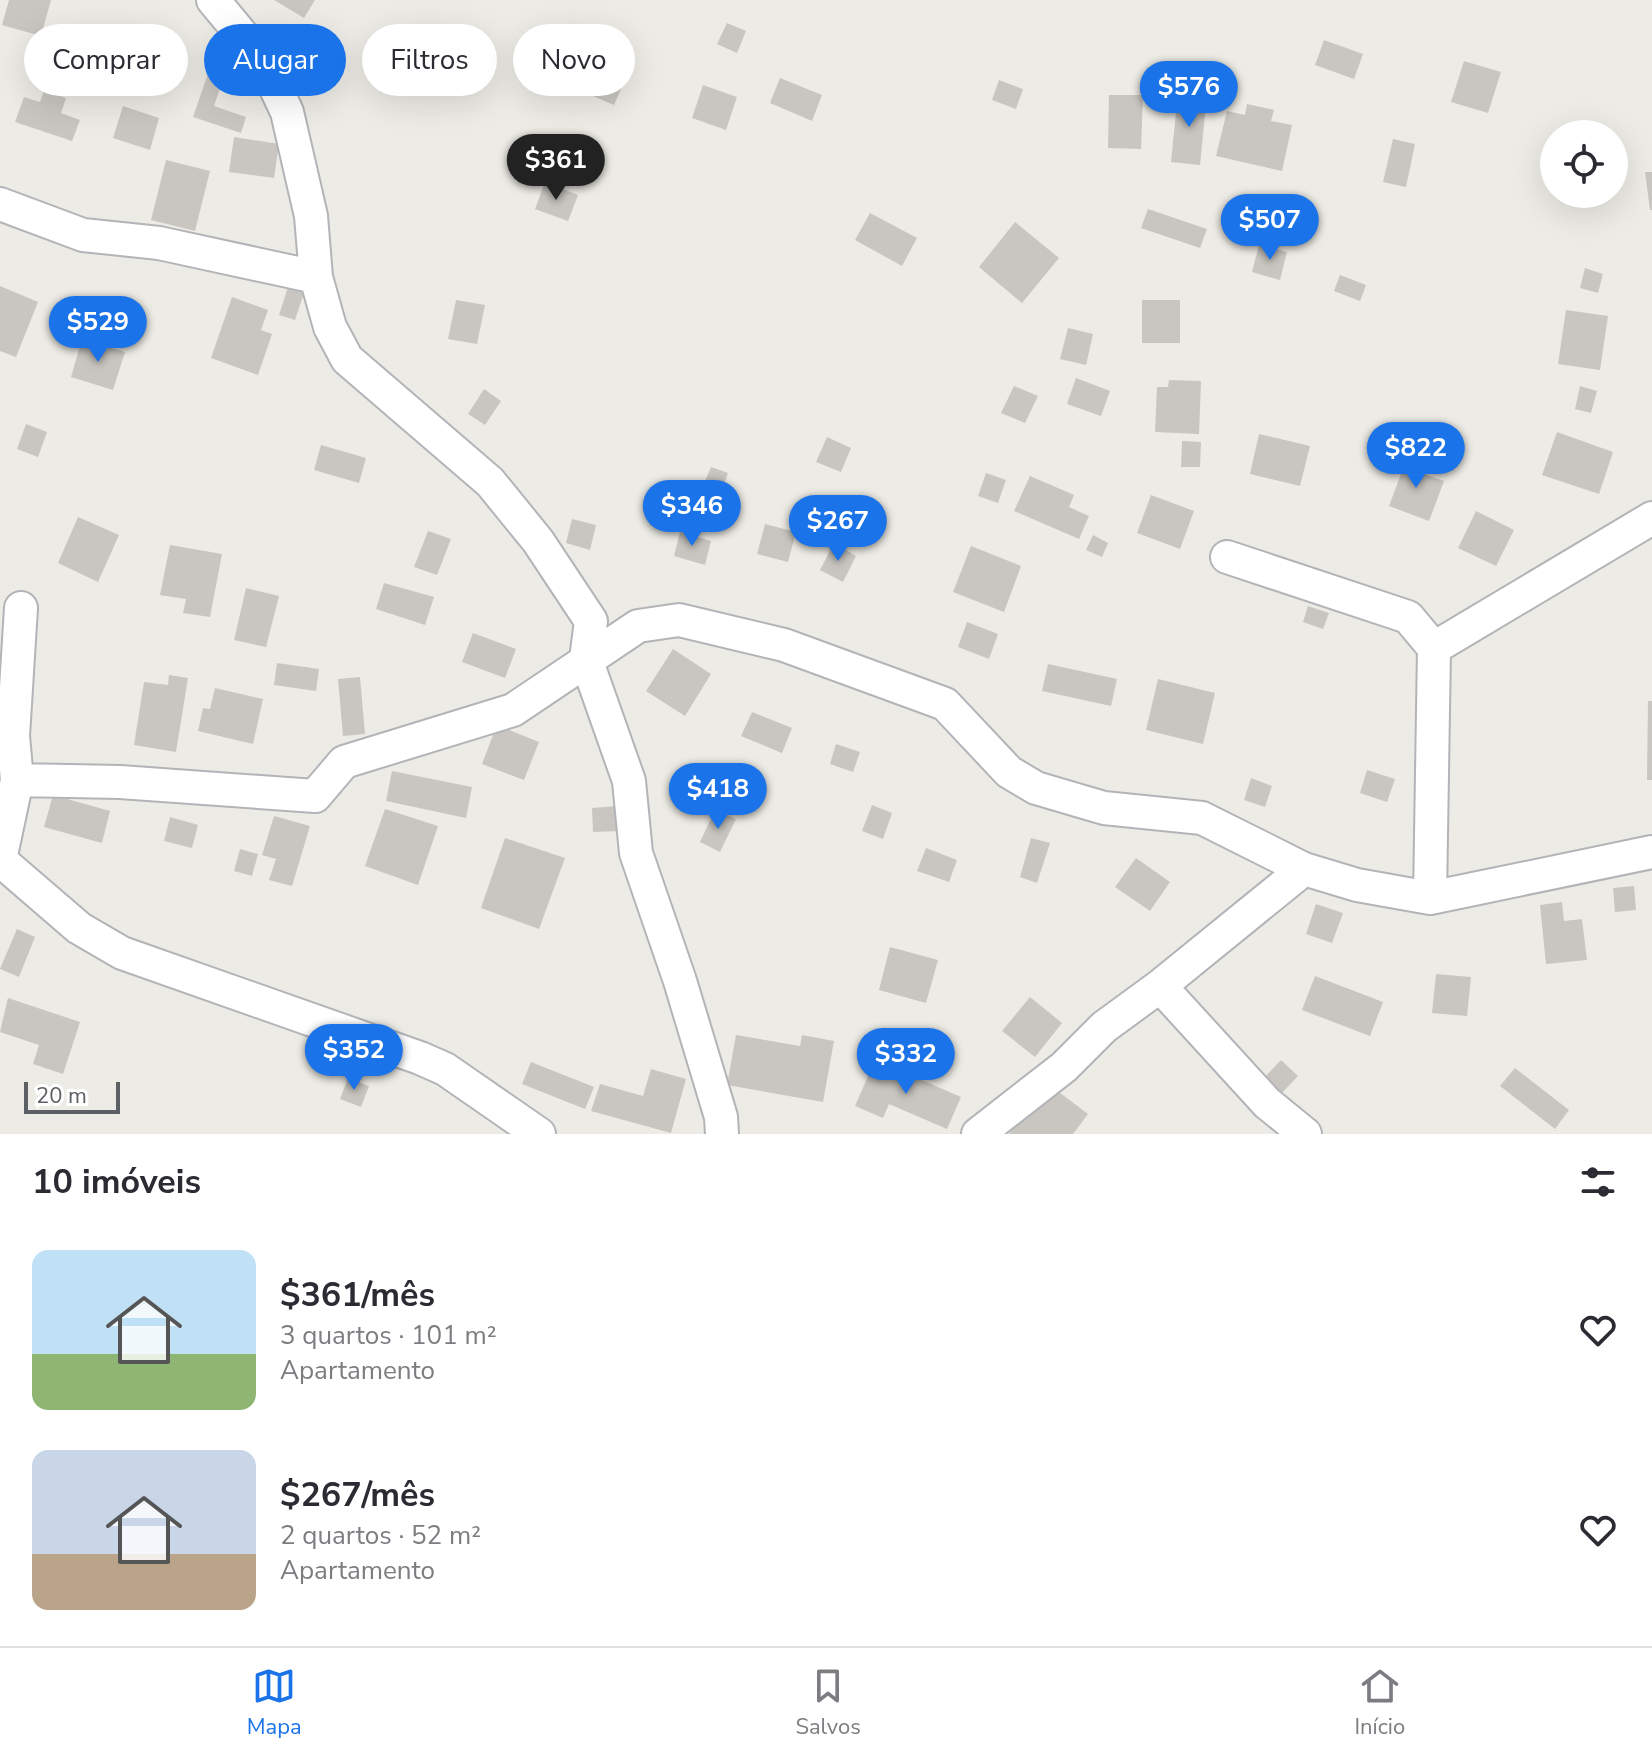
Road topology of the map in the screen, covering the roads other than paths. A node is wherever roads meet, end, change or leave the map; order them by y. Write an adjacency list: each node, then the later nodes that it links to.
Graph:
1 (213, 0): 3 (street)
2 (0, 204): 3 (street)
3 (316, 277): 8 (street)
4 (1652, 518): 7 (street)
5 (1227, 557): 7 (street)
6 (21, 608): 9 (street)
7 (1434, 648): 12 (street)
8 (586, 659): 9 (street); 11 (street); 15 (street)
9 (17, 780): 14 (street)
10 (1652, 852): 12 (street)
11 (1304, 869): 12 (street); 13 (street)
12 (1430, 898)
13 (1160, 986): 16 (street); 17 (street)
14 (539, 1134)
15 (722, 1134)
16 (978, 1134)
17 (1305, 1134)

